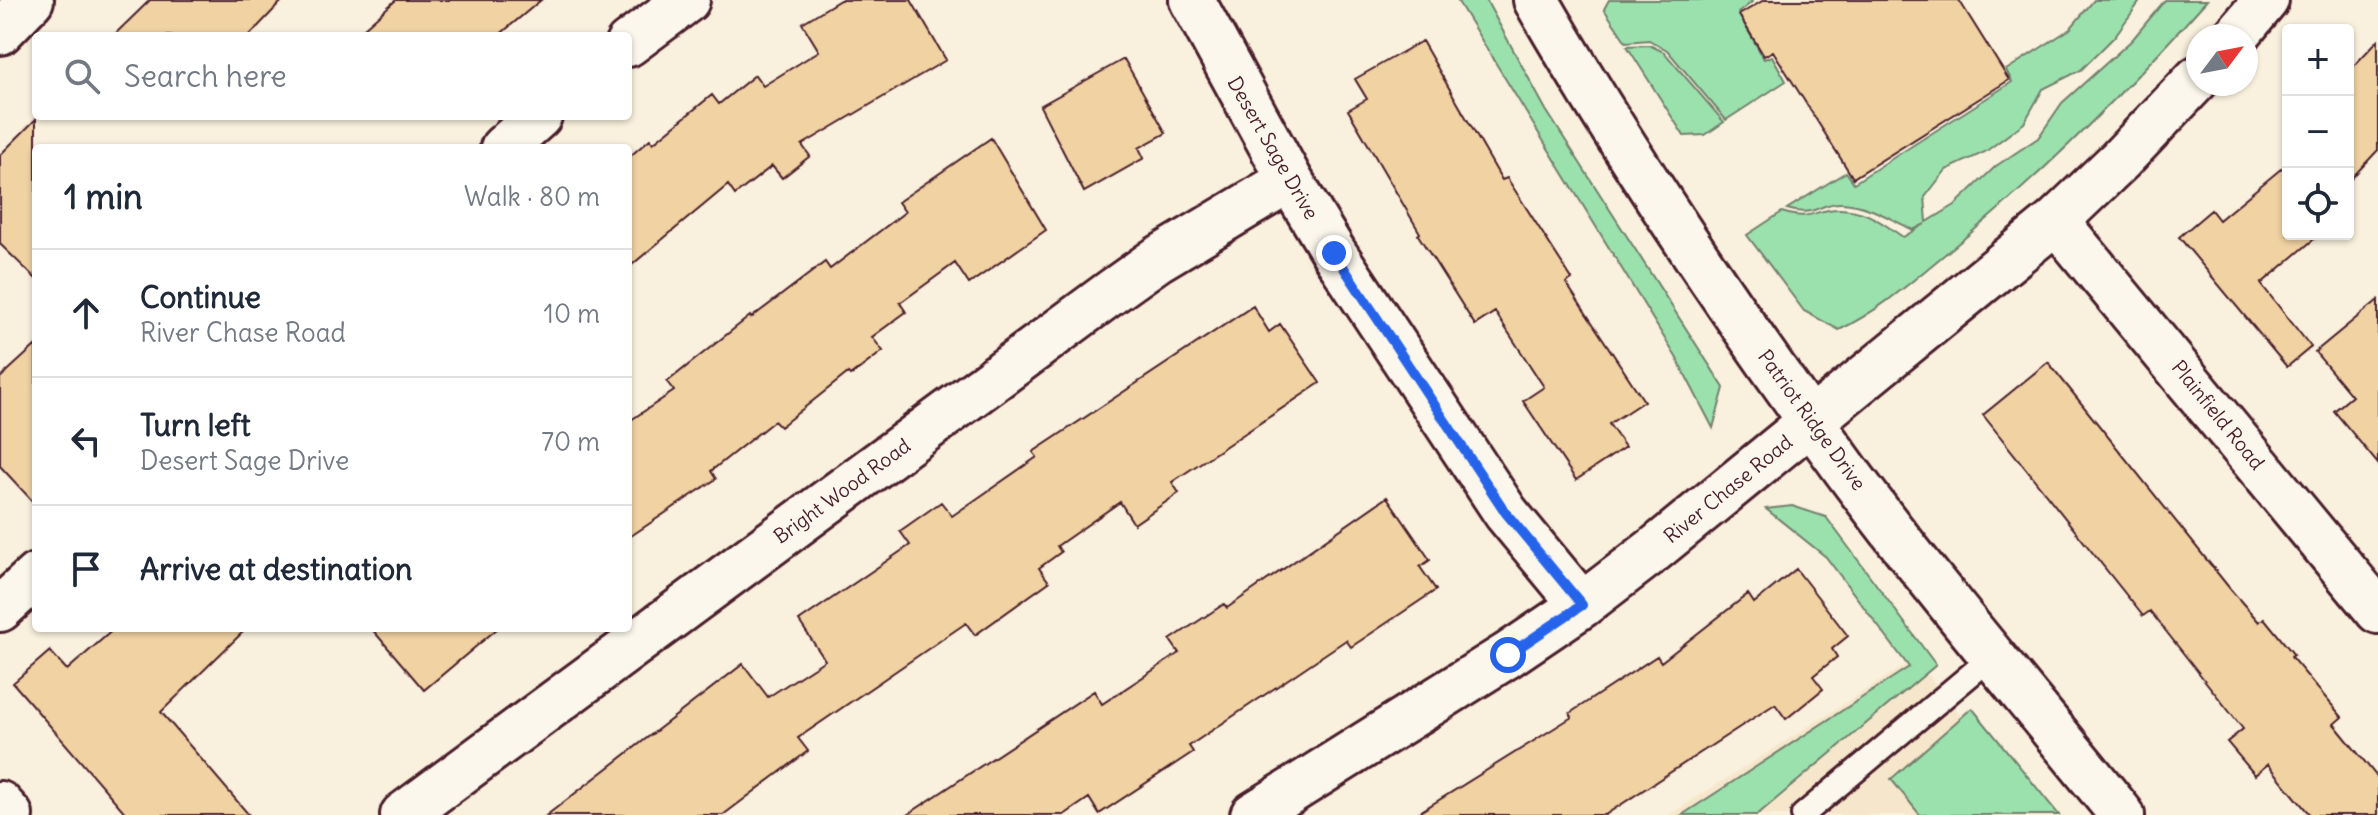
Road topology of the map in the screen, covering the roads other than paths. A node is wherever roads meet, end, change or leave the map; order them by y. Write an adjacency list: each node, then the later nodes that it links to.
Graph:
1 (31, 0): 7 (street)
2 (687, 0): 8 (street)
3 (1192, 0): 12 (street, Desert Sage Drive)
4 (1536, 0): 14 (street, Patriot Ridge Drive)
5 (2266, 0): 6 (street)
6 (2246, 24)
7 (0, 32)
8 (632, 41)
9 (2186, 91): 13 (street, River Chase Road)
10 (534, 120): 11 (street)
11 (508, 144)
12 (1290, 180): 17 (street, Desert Sage Drive); 22 (street, Bright Wood Road)
13 (2056, 221): 14 (street, River Chase Road); 16 (street, Plainfield Road)
14 (1812, 420): 17 (street, River Chase Road); 19 (street, Patriot Ridge Drive)
15 (32, 580): 18 (street)
16 (2371, 589)
17 (1582, 605): 23 (street, River Chase Road)
18 (0, 609)
19 (1994, 655): 24 (lane); 25 (street, Patriot Ridge Drive)
20 (0, 804): 21 (street)
21 (10, 815)
22 (403, 815)
23 (1253, 815)
24 (1803, 815)
25 (2122, 815)

